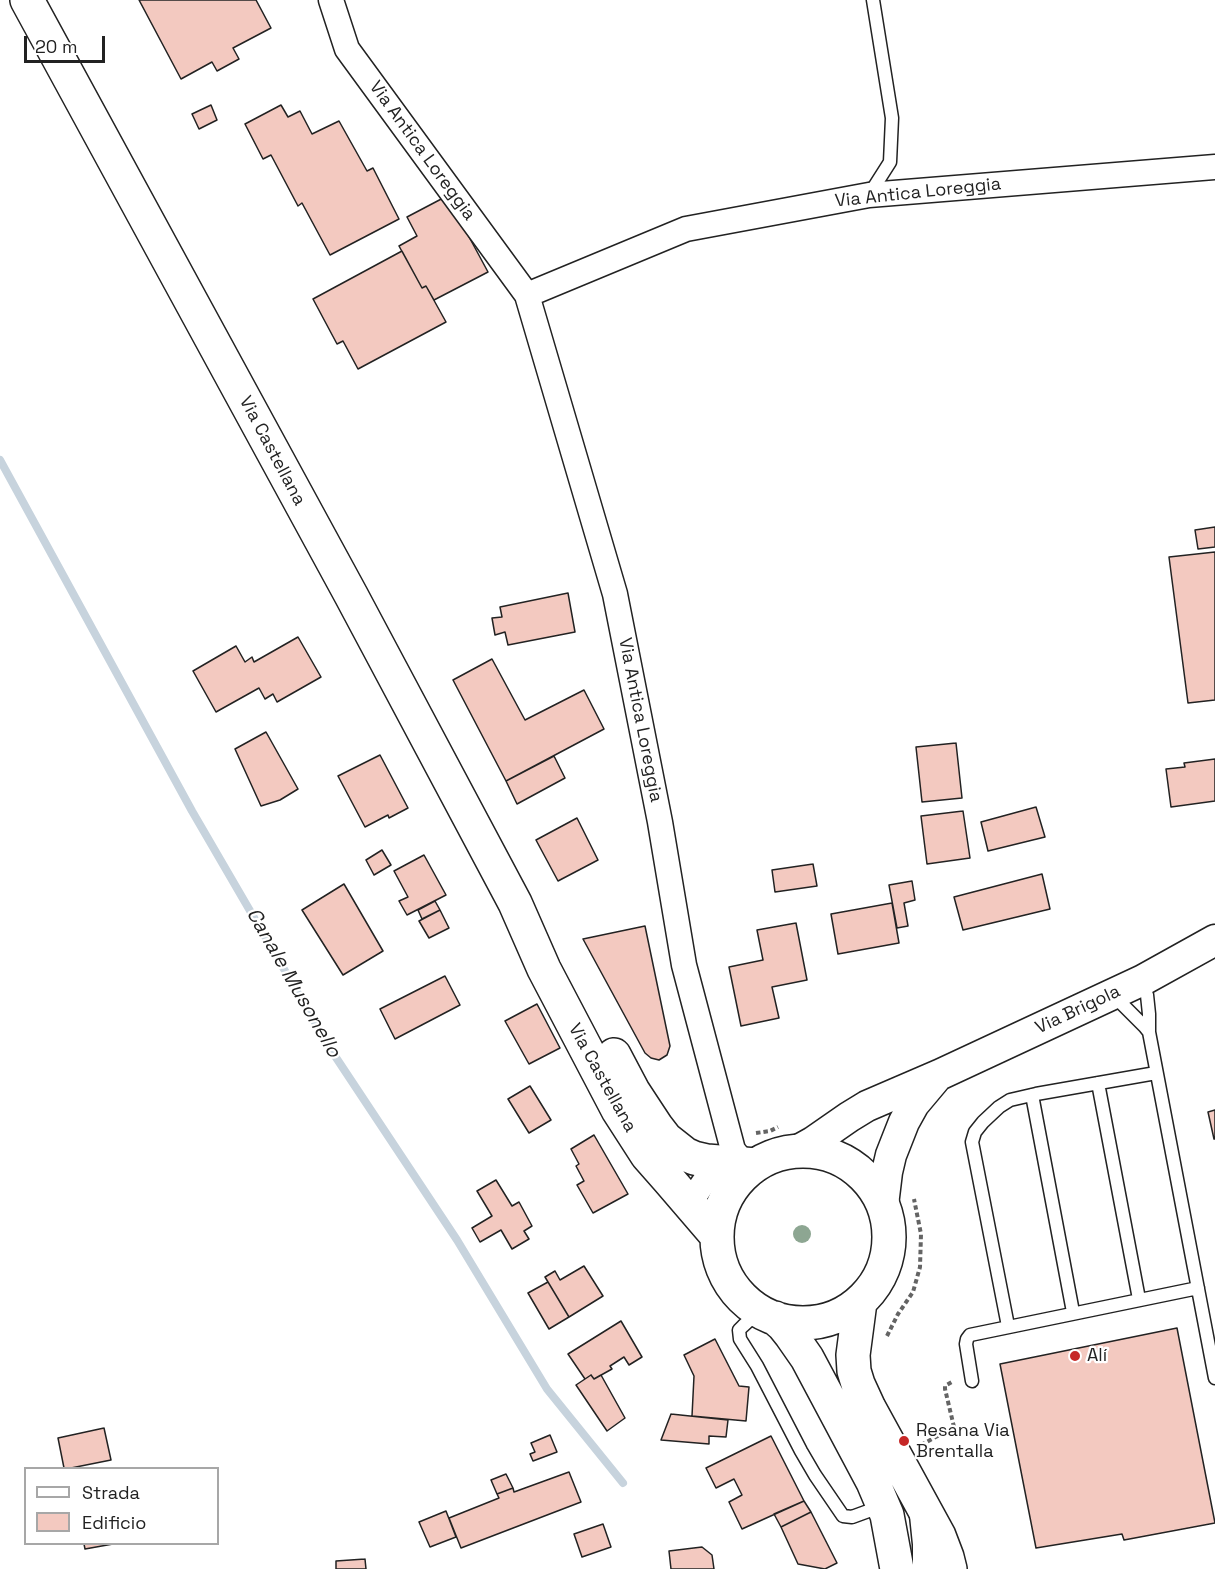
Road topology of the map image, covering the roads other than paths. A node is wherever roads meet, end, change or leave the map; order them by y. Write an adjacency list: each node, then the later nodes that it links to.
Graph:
1 (27, 0): 7 (main road, Via Castellana)
2 (331, 0): 6 (street, Via Antica Loreggia)
3 (873, 0): 5 (lane)
4 (1215, 167): 5 (street, Via Antica Loreggia)
5 (869, 195): 6 (street, Via Antica Loreggia)
6 (527, 295): 16 (street, Via Antica Loreggia)
7 (515, 903): 16 (main road, Via Castellana); 17 (main road, Via Castellana)
8 (1215, 940): 9 (street, Via Brigola)
9 (1128, 987): 10 (lane); 10 (lane); 12 (street, Via Brigola)
10 (1149, 1032): 11 (lane)
11 (1156, 1072): 13 (lane); 20 (lane)
12 (939, 1075): 15 (street, Via Brigola); 18 (street, Via Brigola)
13 (1098, 1083): 14 (lane); 21 (lane)
14 (1032, 1095): 23 (lane); 25 (lane)
15 (789, 1138): 16 (main road); 18 (main road)
16 (739, 1160): 17 (street); 19 (main road)
17 (689, 1203): 19 (main road, Via Castellana)
18 (883, 1205): 22 (main road)
19 (717, 1236): 24 (main road)
20 (1198, 1288): 21 (lane); 26 (lane)
21 (1139, 1299): 23 (lane)
22 (860, 1302): 24 (main road); 28 (main road)
23 (1073, 1312): 25 (lane)
24 (767, 1315): 29 (main road); 29 (lane)
25 (1008, 1326): 27 (lane)
26 (1215, 1378)
27 (972, 1380)
28 (921, 1502): 31 (street); 32 (main road)
29 (884, 1505): 30 (main road)
30 (897, 1569)
31 (925, 1569)
32 (950, 1569)

